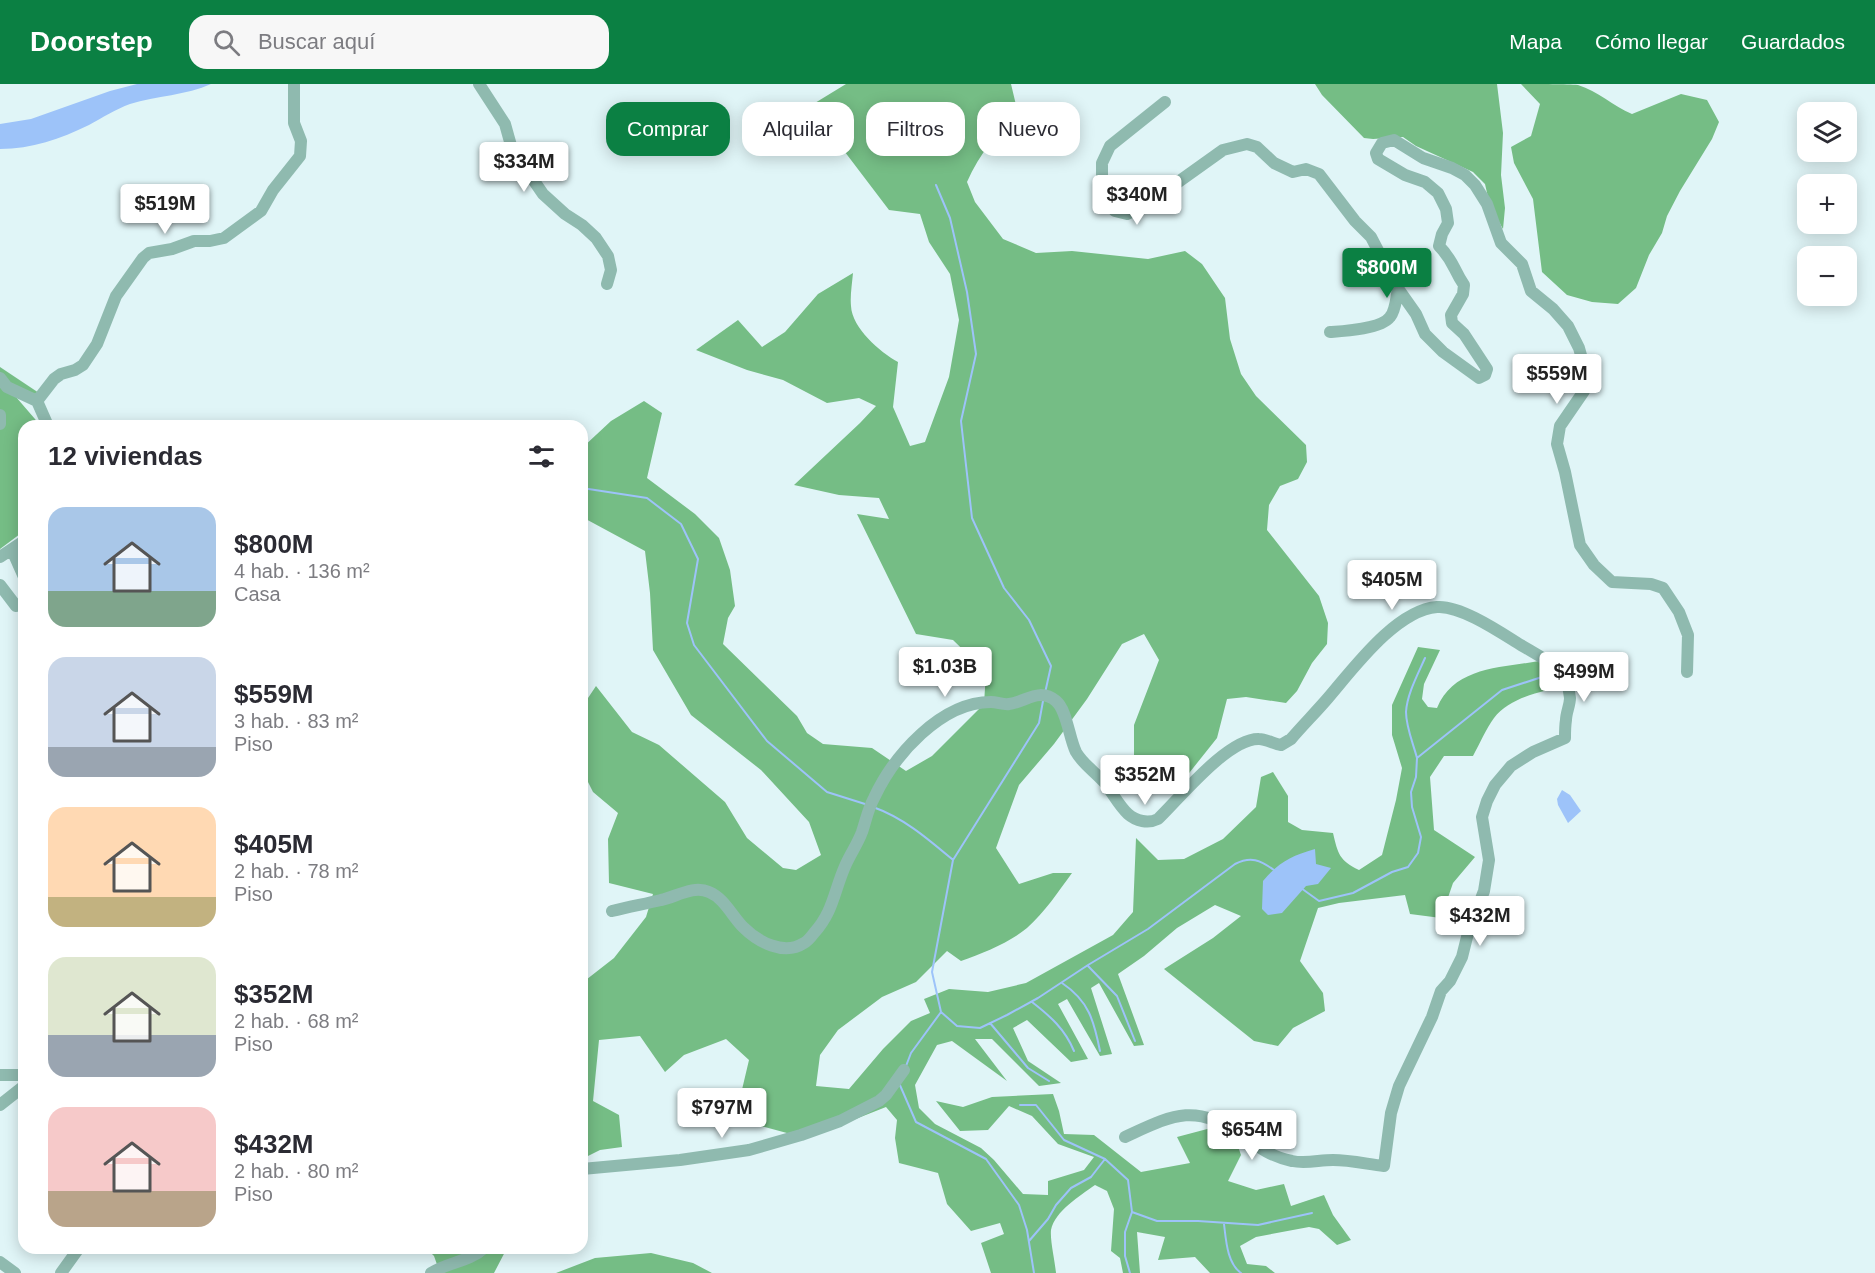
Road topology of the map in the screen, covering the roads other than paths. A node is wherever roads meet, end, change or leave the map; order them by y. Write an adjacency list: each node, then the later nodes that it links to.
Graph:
1 (294, 84): 8 (street)
2 (479, 84): 4 (street)
3 (1165, 102): 5 (street)
4 (607, 284)
5 (1398, 289): 6 (street); 18 (street)
6 (1330, 332)
7 (2, 386): 8 (street)
8 (37, 401): 10 (street)
9 (0, 415): 11 (street)
10 (45, 420)
11 (0, 424)
12 (18, 546): 13 (street)
13 (12, 550): 14 (street); 15 (street)
14 (0, 557)
15 (18, 564)
16 (0, 585): 17 (street)
17 (16, 606)
18 (1687, 672)
19 (612, 911): 25 (street)
20 (904, 1070): 26 (street)
21 (18, 1074): 22 (street)
22 (0, 1075)
23 (18, 1091): 24 (street)
24 (0, 1105)
25 (1125, 1137)
26 (588, 1168)
27 (75, 1254): 31 (street)
28 (475, 1254): 32 (street)
29 (0, 1262): 30 (street)
30 (15, 1273)
31 (61, 1273)
32 (431, 1273)

